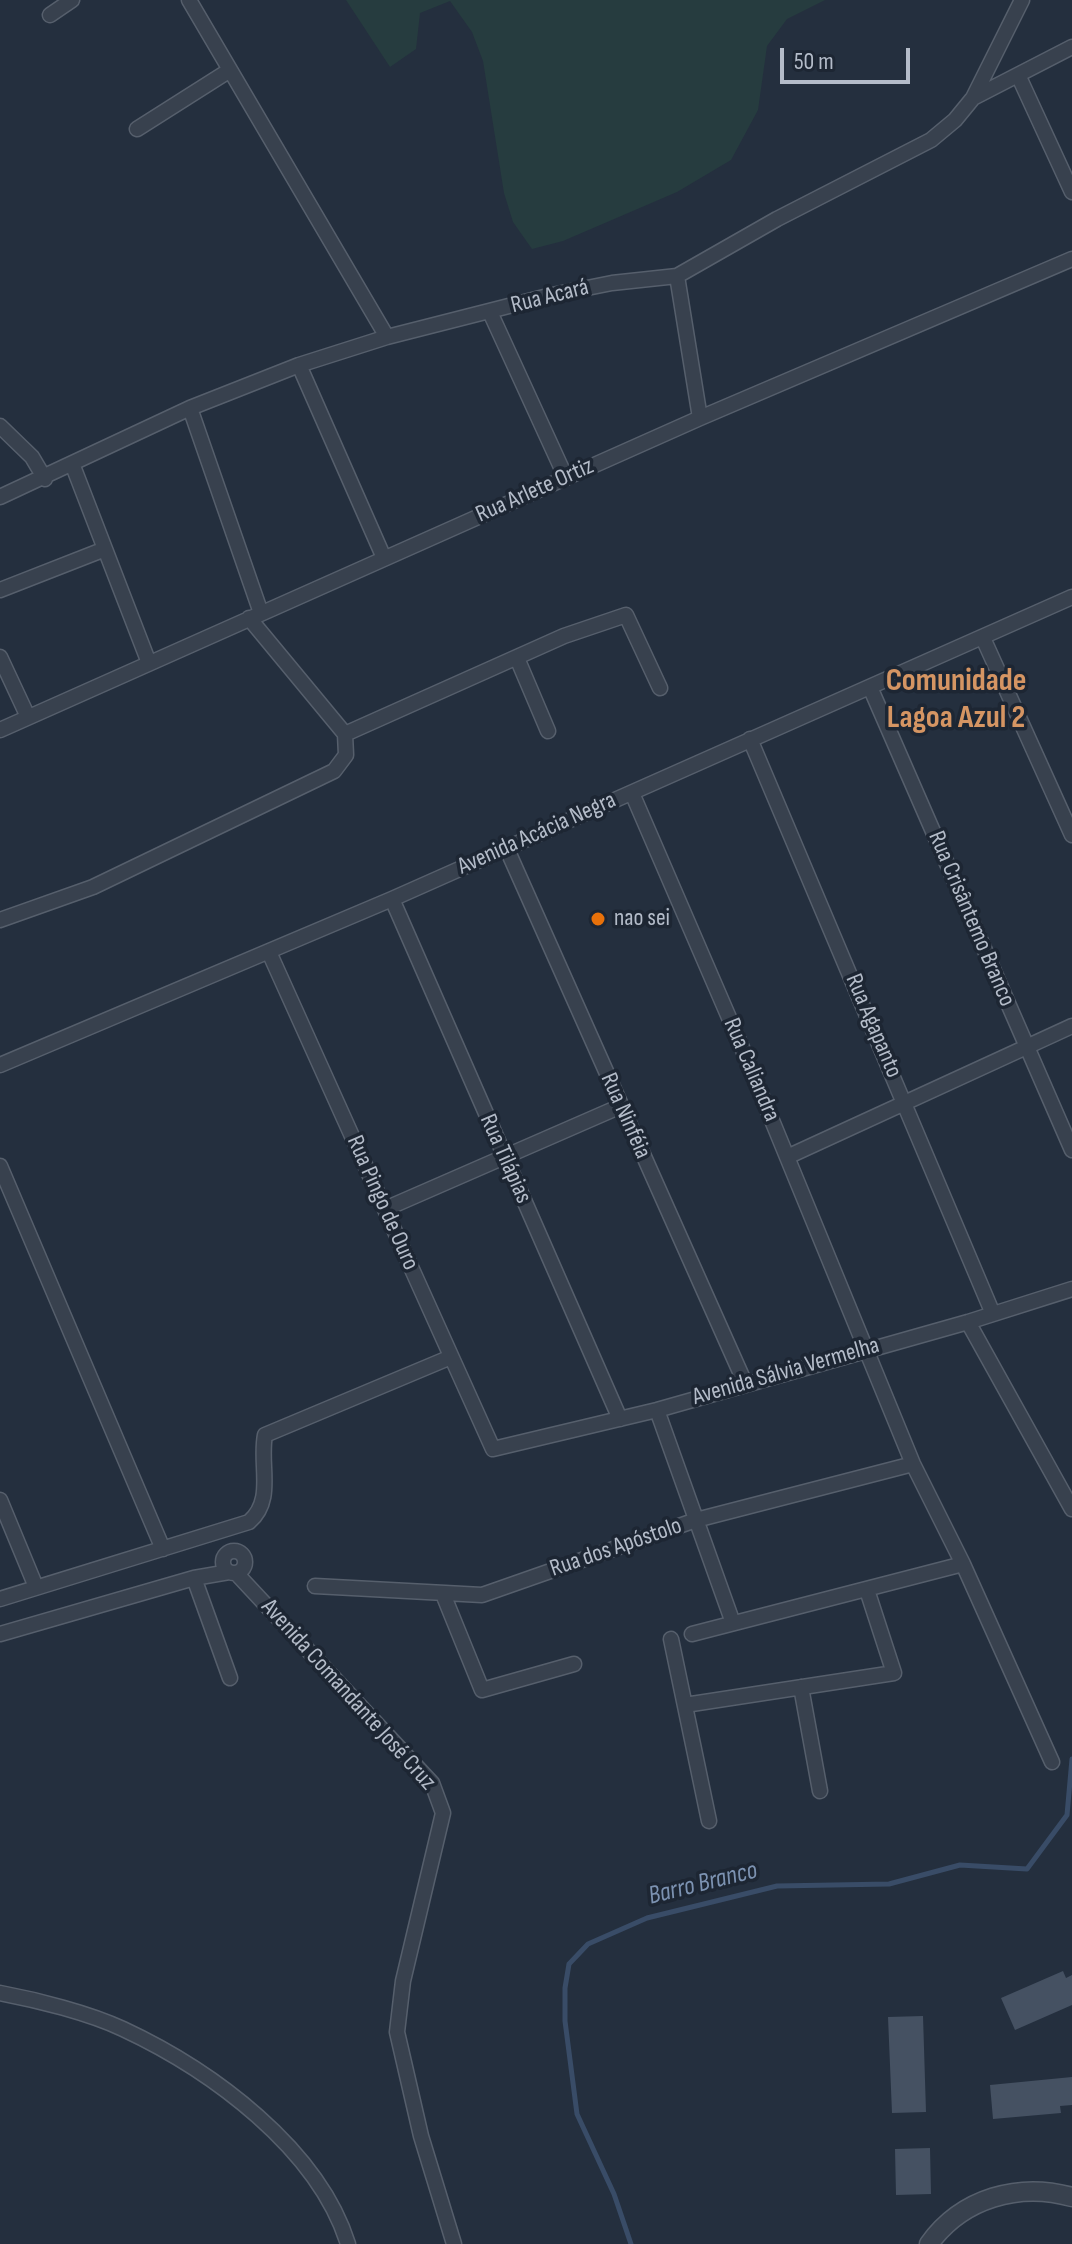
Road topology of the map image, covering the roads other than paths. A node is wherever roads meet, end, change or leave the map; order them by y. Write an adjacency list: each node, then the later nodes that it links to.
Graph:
1 (72, 0): 4 (street)
2 (189, 0): 6 (street)
3 (1022, 0): 8 (street, Rua Acará)
4 (50, 15)
5 (1072, 47): 7 (street)
6 (230, 70): 9 (street); 14 (street)
7 (1019, 77): 8 (street); 10 (street)
8 (973, 98): 12 (street, Rua Acará)
9 (137, 129)
10 (1072, 192)
11 (1072, 259): 17 (street, Rua Arlete Ortiz)
12 (677, 276): 13 (street, Rua Acará); 17 (street)
13 (490, 312): 14 (street, Rua Acará); 20 (street)
14 (387, 337): 15 (street, Rua Acará)
15 (299, 365): 16 (street, Rua Acará); 24 (street)
16 (190, 408): 19 (street, Rua Acará); 27 (street)
17 (700, 418): 20 (street, Rua Arlete Ortiz)
18 (0, 426): 21 (street)
19 (73, 466): 21 (street, Rua Acará); 23 (street)
20 (566, 478): 24 (street, Rua Arlete Ortiz)
21 (45, 479): 22 (street, Rua Acará)
22 (0, 497)
23 (105, 549): 25 (street); 31 (street)
24 (384, 558): 27 (street, Rua Arlete Ortiz)
25 (0, 590)
26 (1072, 597): 28 (street, Avenida Acácia Negra)
27 (255, 615): 31 (street, Rua Arlete Ortiz); 37 (street)
28 (983, 638): 32 (street, Avenida Acácia Negra); 40 (street)
29 (0, 657): 34 (street)
30 (517, 658): 33 (street); 36 (street); 37 (street)
31 (149, 663): 34 (street, Rua Arlete Ortiz)
32 (870, 687): 38 (street, Avenida Acácia Negra); 46 (street, Rua Crisântemo Branco)
33 (660, 688)
34 (28, 717): 35 (street, Rua Arlete Ortiz)
35 (0, 730)
36 (548, 731)
37 (345, 734): 43 (street)
38 (750, 739): 39 (street, Avenida Acácia Negra); 48 (street, Rua Agapanto)
39 (632, 793): 41 (street, Avenida Acácia Negra); 51 (street, Rua Caliandra)
40 (1072, 835)
41 (506, 847): 42 (street, Avenida Acácia Negra); 49 (street, Rua Ninféia)
42 (392, 899): 44 (street, Avenida Acácia Negra); 52 (street, Rua Tilápias)
43 (0, 920)
44 (269, 952): 47 (street, Avenida Acácia Negra); 54 (street, Rua Pingo de Ouro)
45 (1072, 1026): 46 (street)
46 (1026, 1045): 48 (street); 50 (street, Rua Crisântemo Branco)
47 (0, 1065)
48 (906, 1103): 51 (street); 56 (street, Rua Agapanto)
49 (621, 1106): 52 (street); 60 (street, Rua Ninféia)
50 (1072, 1150)
51 (787, 1157): 58 (street, Rua Caliandra)
52 (504, 1158): 54 (street); 62 (street, Rua Tilápias)
53 (0, 1166): 68 (street)
54 (385, 1209): 59 (street, Rua Pingo de Ouro)
55 (1072, 1289): 56 (street, Avenida Sálvia Vermelha)
56 (993, 1314): 57 (street, Avenida Sálvia Vermelha)
57 (968, 1322): 58 (street, Avenida Sálvia Vermelha); 66 (street)
58 (866, 1349): 60 (street, Avenida Sálvia Vermelha); 64 (street, Rua Caliandra)
59 (451, 1357): 63 (street, Rua Pingo de Ouro); 68 (street)
60 (745, 1383): 61 (street, Avenida Sálvia Vermelha)
61 (657, 1410): 62 (street, Avenida Sálvia Vermelha); 67 (street)
62 (620, 1419): 63 (street, Avenida Sálvia Vermelha)
63 (499, 1450)
64 (913, 1464): 67 (street, Rua dos Apóstolo); 69 (street, Rua Caliandra)
65 (0, 1500): 72 (street)
66 (1072, 1509)
67 (696, 1520): 74 (street, Rua dos Apóstolo); 76 (street)
68 (163, 1549): 72 (street)
69 (963, 1564): 73 (street); 84 (street, Rua Caliandra)
70 (194, 1578): 77 (street, Avenida Comandante José Cruz); 81 (street); 90 (street, Avenida Comandante José Cruz)
71 (315, 1586): 74 (street, Rua dos Apóstolo)
72 (36, 1587): 75 (street)
73 (867, 1590): 76 (street); 82 (street)
74 (443, 1594): 80 (street)
75 (0, 1599)
76 (733, 1623): 78 (street)
77 (0, 1634)
78 (692, 1634)
79 (671, 1639): 83 (street)
80 (574, 1664)
81 (230, 1678)
82 (801, 1687): 83 (street); 85 (street)
83 (685, 1705): 86 (street)
84 (1052, 1762)
85 (820, 1791)
86 (709, 1821)
87 (0, 1993): 89 (street)
88 (1072, 2197): 91 (street)
89 (348, 2244)
90 (454, 2244)
91 (929, 2244)

